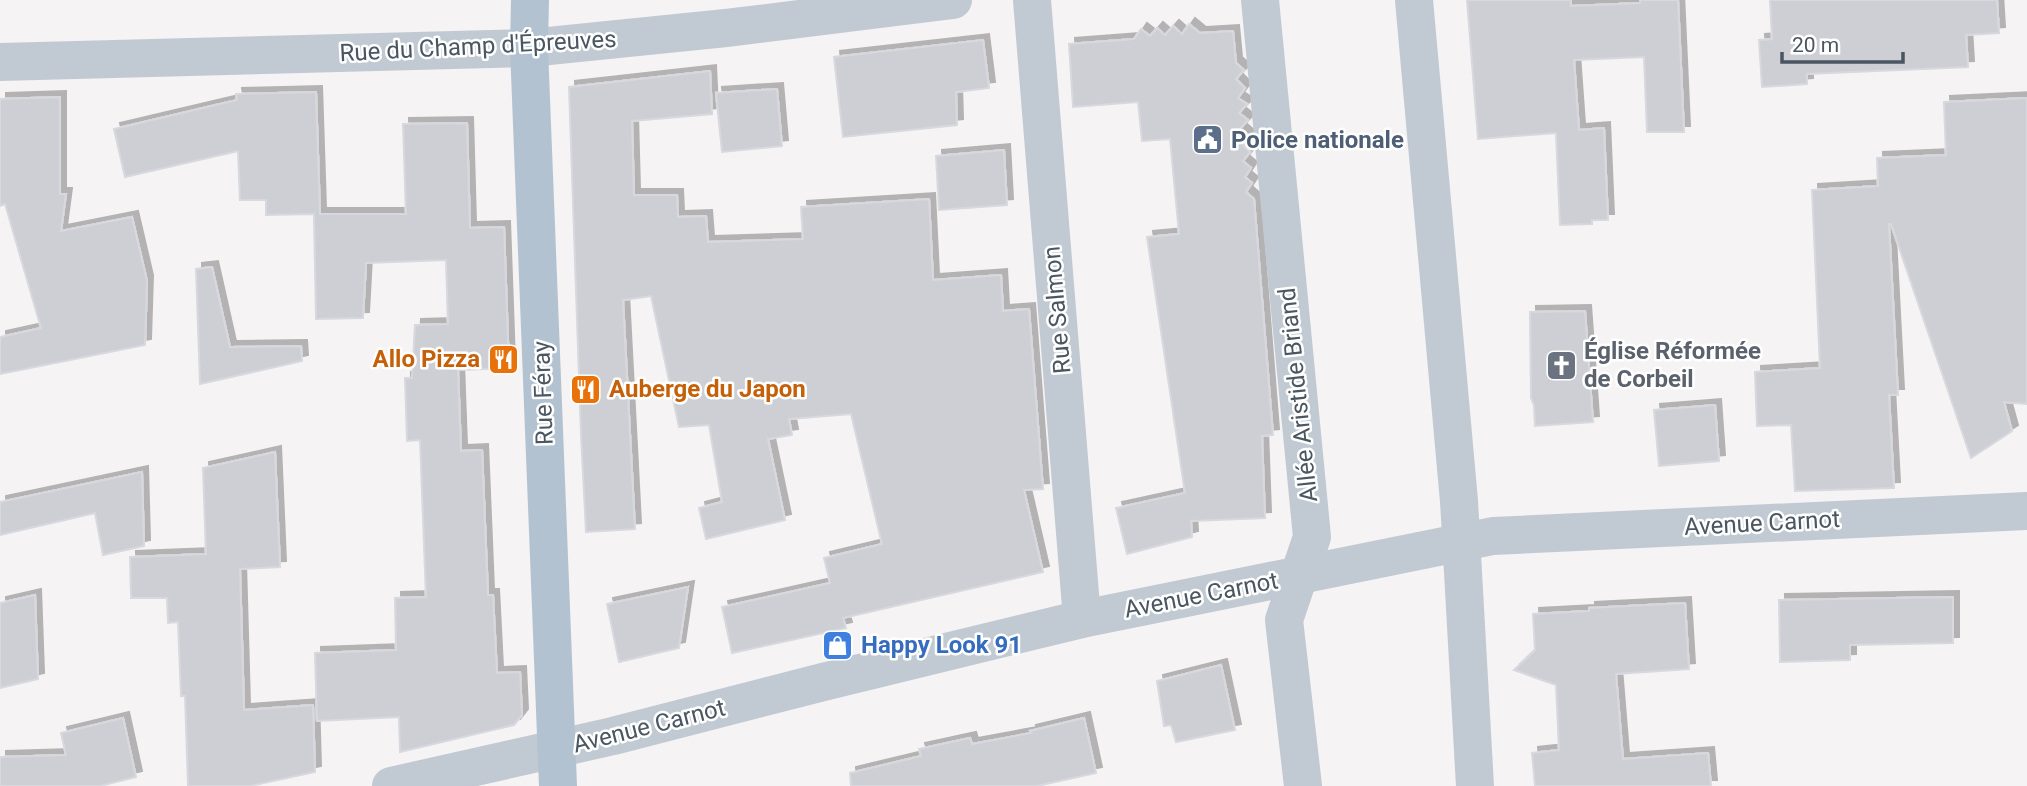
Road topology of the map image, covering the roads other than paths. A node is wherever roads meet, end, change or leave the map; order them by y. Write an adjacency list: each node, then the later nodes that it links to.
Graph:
1 (530, 0): 6 (main road, Rue Féray)
2 (953, 0): 6 (street, Rue du Champ d'Épreuves)
3 (1032, 0): 11 (street, Rue Salmon)
4 (1260, 0): 10 (street, Allée Aristide Briand)
5 (1414, 0): 9 (street)
6 (529, 48): 7 (street, Rue du Champ d'Épreuves); 12 (main road, Rue Féray)
7 (0, 62)
8 (2027, 511): 9 (street, Avenue Carnot)
9 (1462, 541): 10 (street, Avenue Carnot); 16 (street)
10 (1298, 576): 11 (street, Avenue Carnot); 15 (street, Allée Aristide Briand)
11 (1082, 619): 12 (street, Avenue Carnot)
12 (557, 748): 13 (street, Avenue Carnot); 14 (main road, Rue Féray)
13 (391, 786)
14 (558, 786)
15 (1304, 786)
16 (1475, 786)

